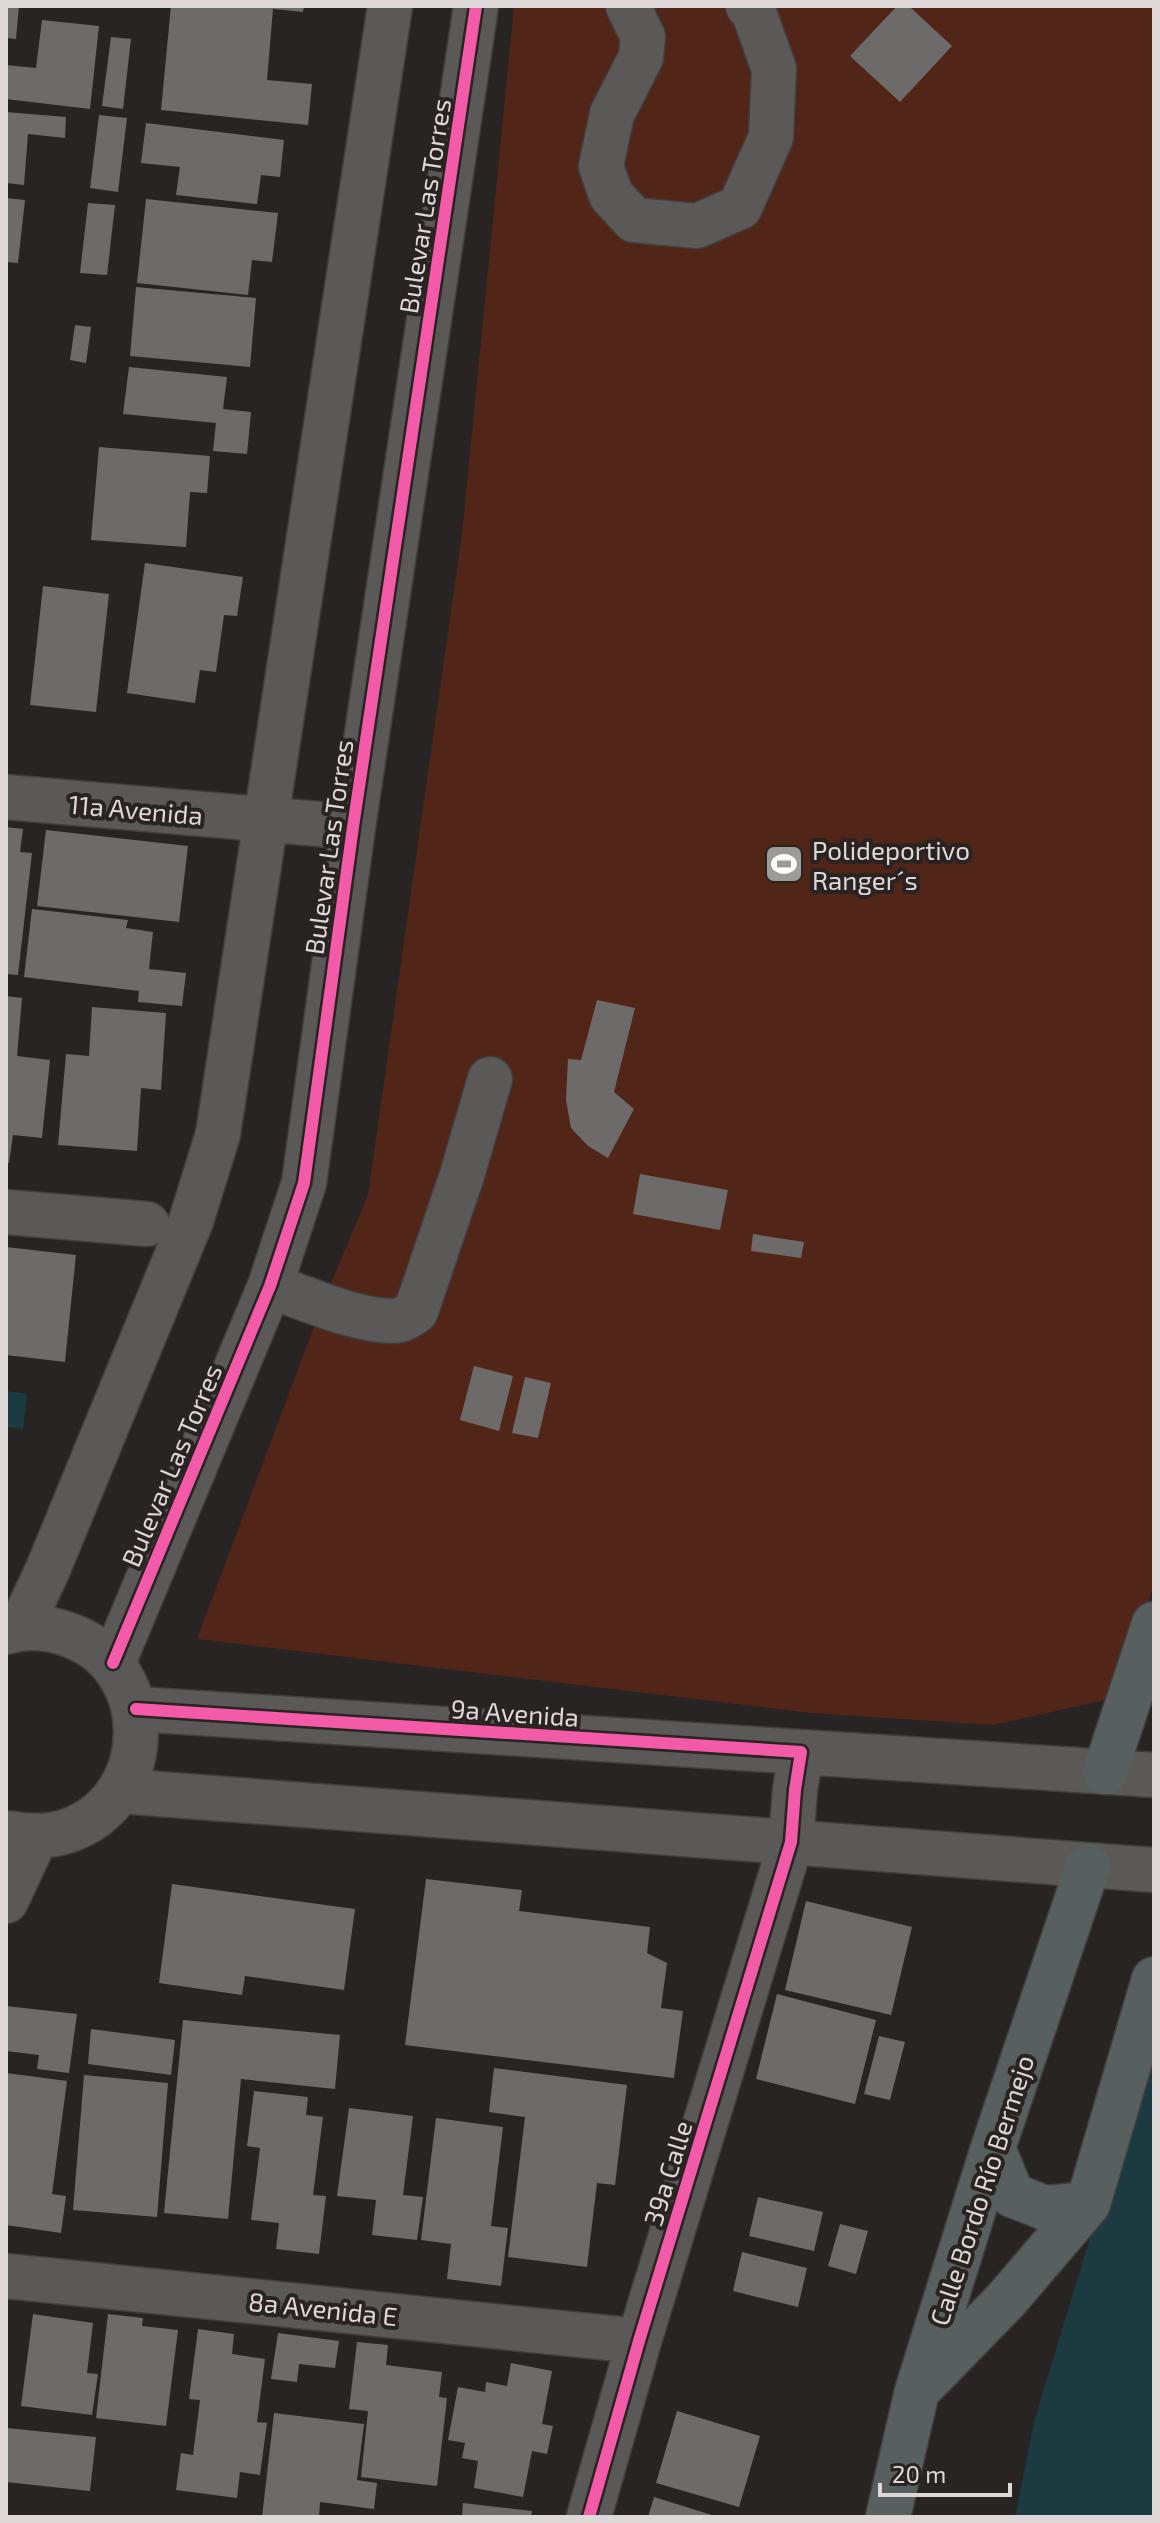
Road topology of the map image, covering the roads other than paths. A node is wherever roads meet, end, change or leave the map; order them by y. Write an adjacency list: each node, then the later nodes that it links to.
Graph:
1 (390, 6): 6 (street)
2 (476, 6): 7 (street, Bulevar Las Torres)
3 (628, 6): 4 (street)
4 (748, 6)
5 (6, 797): 6 (street, 11a Avenida)
6 (266, 820): 7 (street); 13 (street)
7 (353, 827): 11 (street, Bulevar Las Torres)
8 (490, 1079): 11 (street)
9 (6, 1212): 10 (street)
10 (147, 1224)
11 (270, 1286): 14 (street, Bulevar Las Torres)
12 (1154, 1624): 17 (main road)
13 (13, 1630): 14 (street)
14 (113, 1663): 15 (street)
15 (136, 1709): 16 (street, 9a Avenida); 19 (street)
16 (801, 1752): 17 (street, 9a Avenida); 21 (street)
17 (1105, 1772): 18 (street, 9a Avenida)
18 (1154, 1775)
19 (120, 1791): 20 (street); 21 (street)
20 (21, 1835): 24 (street)
21 (791, 1842): 22 (street); 29 (street, 39a Calle)
22 (1088, 1866): 23 (street); 26 (main road, Calle Bordo Río Bermejo)
23 (1154, 1870)
24 (6, 1901)
25 (1154, 1979): 27 (main road)
26 (993, 2148): 27 (main road); 30 (main road, Calle Bordo Río Bermejo)
27 (1088, 2204): 30 (main road)
28 (6, 2276): 29 (street, 8a Avenida E)
29 (639, 2341): 31 (street, 39a Calle)
30 (917, 2391): 32 (main road, Calle Bordo Río Bermejo)
31 (589, 2517)
32 (888, 2517)

